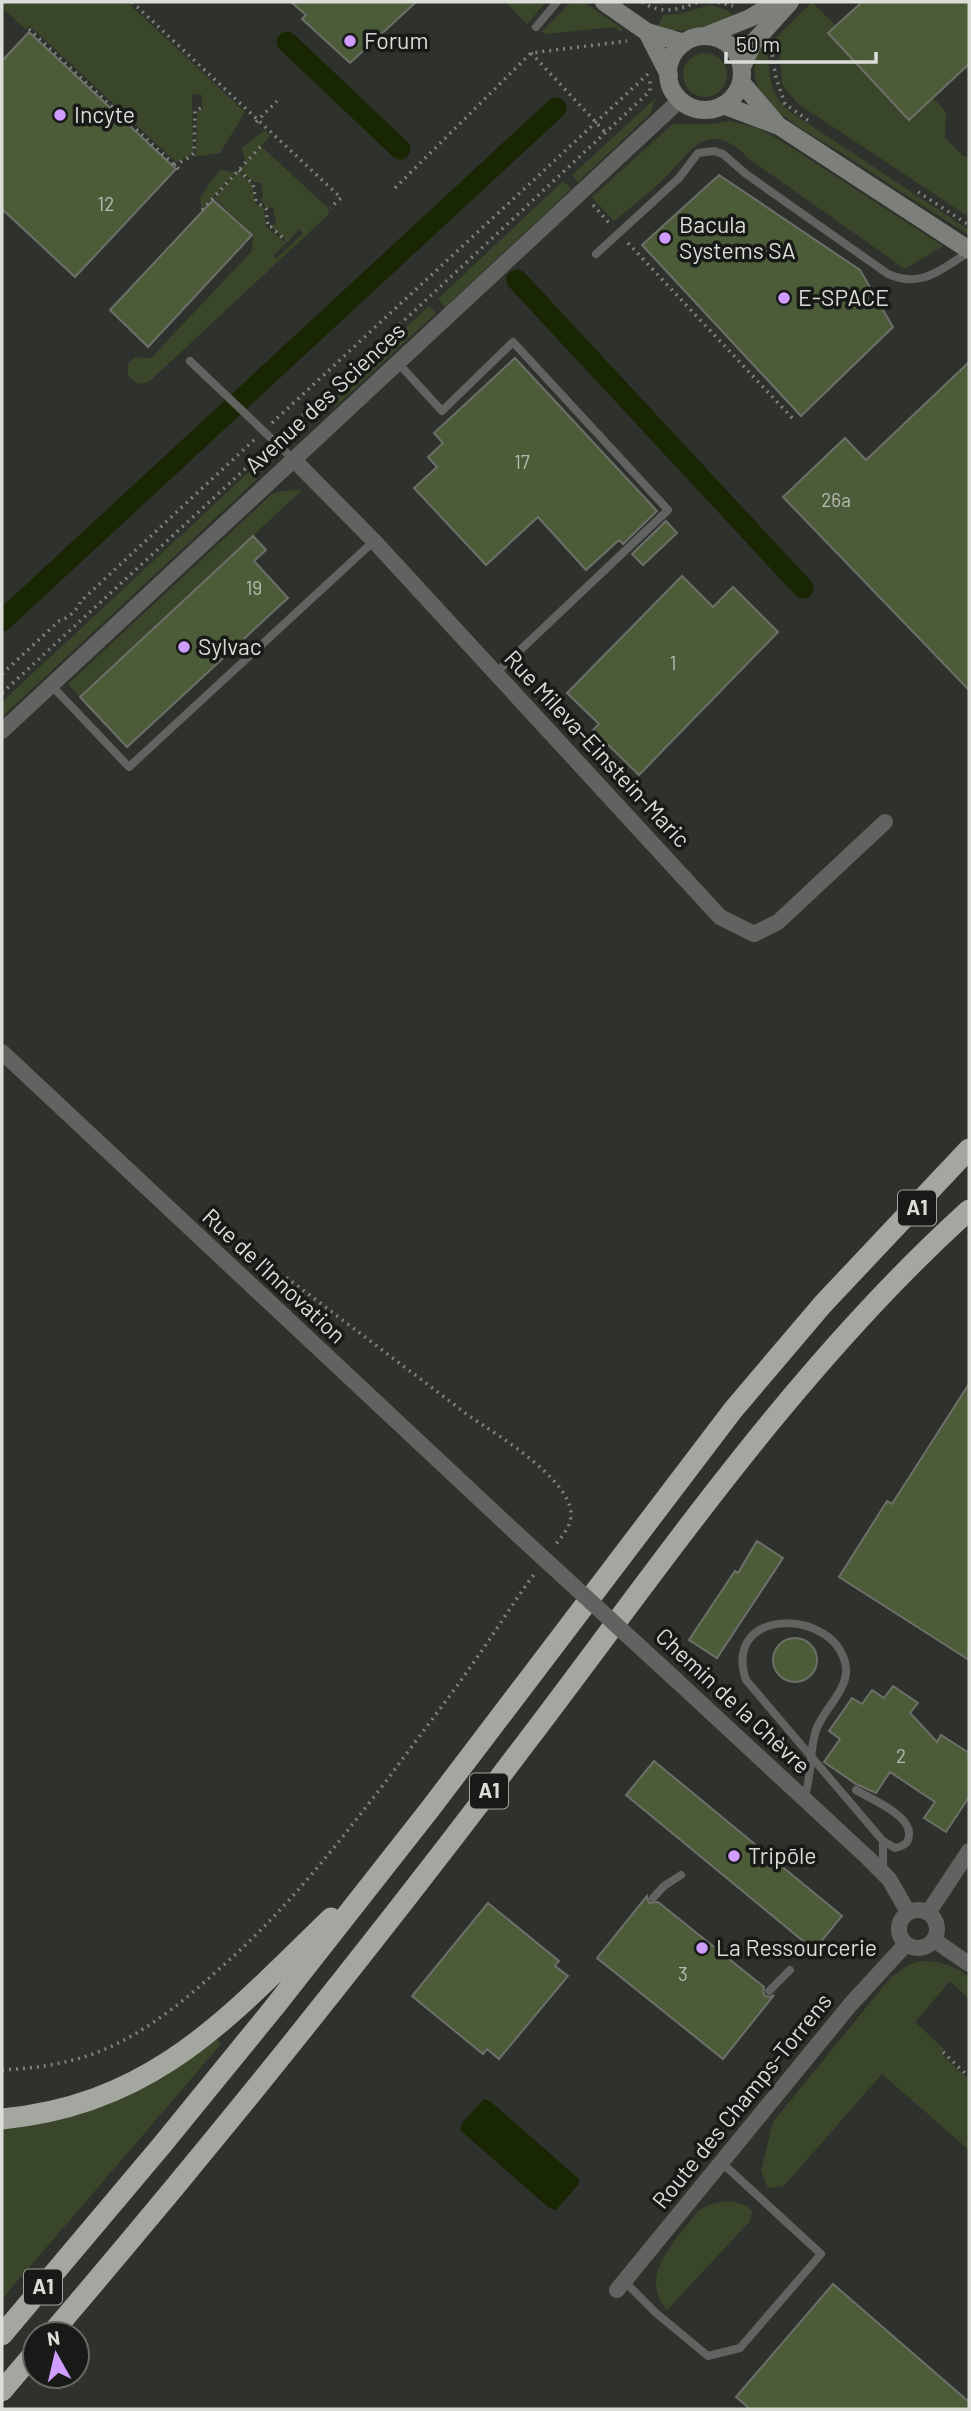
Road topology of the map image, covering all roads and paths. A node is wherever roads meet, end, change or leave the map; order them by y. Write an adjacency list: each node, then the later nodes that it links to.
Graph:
1 (132, 2): 35 (path)
2 (556, 2): 8 (lane)
3 (604, 2): 10 (street)
4 (642, 2): 5 (path)
5 (698, 2)
6 (777, 2): 11 (street)
7 (790, 2): 18 (street)
8 (536, 27)
9 (29, 29): 29 (path)
10 (640, 36): 13 (street); 14 (path); 17 (street)
11 (705, 36): 13 (street); 18 (street)
12 (768, 40): 26 (path)
13 (684, 43): 17 (street)
14 (531, 53): 24 (path); 32 (path)
15 (650, 65): 16 (path)
16 (650, 72): 24 (path); 27 (path)
17 (669, 75): 19 (street)
18 (741, 75): 21 (street); 25 (street)
19 (680, 100): 21 (street); 43 (street, Avenue des Sciences)
20 (277, 101): 23 (path)
21 (723, 105): 25 (street)
22 (202, 107): 29 (path)
23 (256, 122)
24 (596, 122): 27 (path); 46 (path)
25 (779, 126): 40 (street)
26 (820, 128)
27 (605, 132): 45 (path)
28 (261, 146): 30 (path)
29 (174, 164): 31 (path)
30 (239, 170): 36 (path); 39 (path)
31 (181, 171)
32 (395, 188)
33 (912, 188): 37 (path)
34 (589, 200): 38 (path)
35 (330, 208)
36 (202, 210)
37 (969, 225)
38 (619, 233): 40 (lane); 41 (lane); 44 (path)
39 (286, 241)
40 (969, 251)
41 (596, 254)
42 (191, 361): 46 (lane)
43 (398, 363): 48 (street, Avenue des Sciences); 50 (lane)
44 (795, 421)
45 (292, 425)
46 (261, 427): 48 (lane); 51 (path)
47 (258, 457): 53 (path)
48 (294, 460): 49 (street, Rue Mileva-Einstein-Maric); 52 (street, Avenue des Sciences)
49 (374, 541): 50 (street, Rue Mileva-Einstein-Maric); 52 (lane)
50 (496, 673): 55 (street, Rue Mileva-Einstein-Maric)
51 (2, 674)
52 (51, 685): 54 (street, Avenue des Sciences)
53 (2, 693)
54 (2, 731)
55 (886, 822)
56 (2, 1052): 63 (street, Rue de l'Innovation)
57 (969, 1149): 62 (highway)
58 (969, 1161): 62 (highway, A1)
59 (969, 1210): 61 (highway, A1)
60 (969, 1219): 61 (highway)
61 (927, 1248): 89 (highway, A1)
62 (867, 1257): 72 (highway, A1)
63 (237, 1272): 64 (street, Rue de l'Innovation); 65 (path)
64 (516, 1532): 69 (street, Chemin de la Chèvre, bridge)
65 (551, 1551)
66 (537, 1572): 84 (path)
67 (812, 1757): 67 (lane); 69 (lane); 70 (lane)
68 (856, 1790): 70 (lane)
69 (804, 1799): 73 (street, Chemin de la Chèvre)
70 (883, 1841): 73 (lane)
71 (969, 1852): 77 (street)
72 (393, 1858): 86 (highway); 90 (highway, A1)
73 (883, 1873): 76 (street, Chemin de la Chèvre)
74 (681, 1875): 75 (lane)
75 (653, 1898)
76 (908, 1912): 77 (street); 79 (street)
77 (928, 1913): 78 (street)
78 (934, 1940): 79 (street); 80 (street)
79 (906, 1944): 87 (street, Route des Champs-Torrens)
80 (969, 1964)
81 (790, 1970): 82 (lane)
82 (768, 1991)
83 (943, 2052): 85 (path)
84 (2, 2070)
85 (969, 2077)
86 (2, 2119)
87 (721, 2162): 88 (street, Route des Champs-Torrens); 88 (lane)
88 (621, 2285)
89 (63, 2320)
90 (2, 2335)
91 (21, 2369): 92 (highway)
92 (2, 2391)

